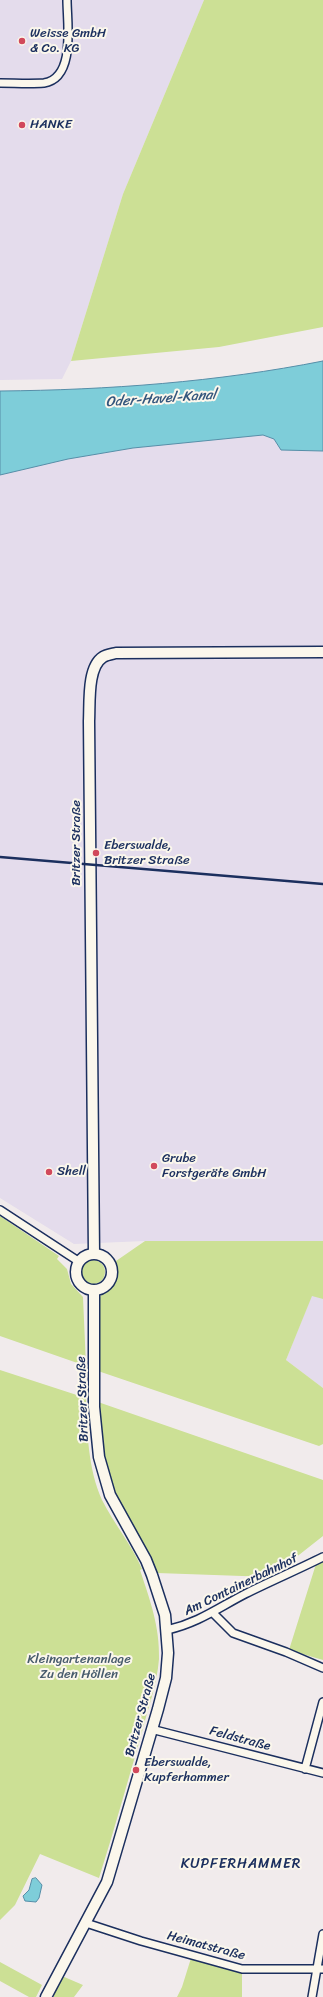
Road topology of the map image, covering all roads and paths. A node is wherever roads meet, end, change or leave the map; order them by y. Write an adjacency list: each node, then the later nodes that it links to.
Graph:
1 (67, 0): 2 (street)
2 (0, 83)
3 (323, 652): 5 (main road, Britzer Straße)
4 (0, 1210): 6 (street)
5 (94, 1254): 6 (main road); 7 (main road)
6 (78, 1262): 7 (main road)
7 (94, 1290): 10 (main road, Britzer Straße)
8 (323, 1557): 9 (street, Am Containerbahnhof)
9 (213, 1613): 10 (street, Am Containerbahnhof); 11 (street)
10 (167, 1630): 13 (main road, Britzer Straße)
11 (323, 1668)
12 (323, 1702): 14 (street)
13 (151, 1729): 14 (street, Feldstraße); 16 (main road, Britzer Straße)
14 (305, 1769): 15 (street, Feldstraße)
15 (323, 1773)
16 (86, 1923): 18 (street, Heimatstraße); 19 (main road, Britzer Straße)
17 (323, 1934): 18 (street)
18 (320, 1970): 20 (street)
19 (46, 1997)
20 (312, 1997)

